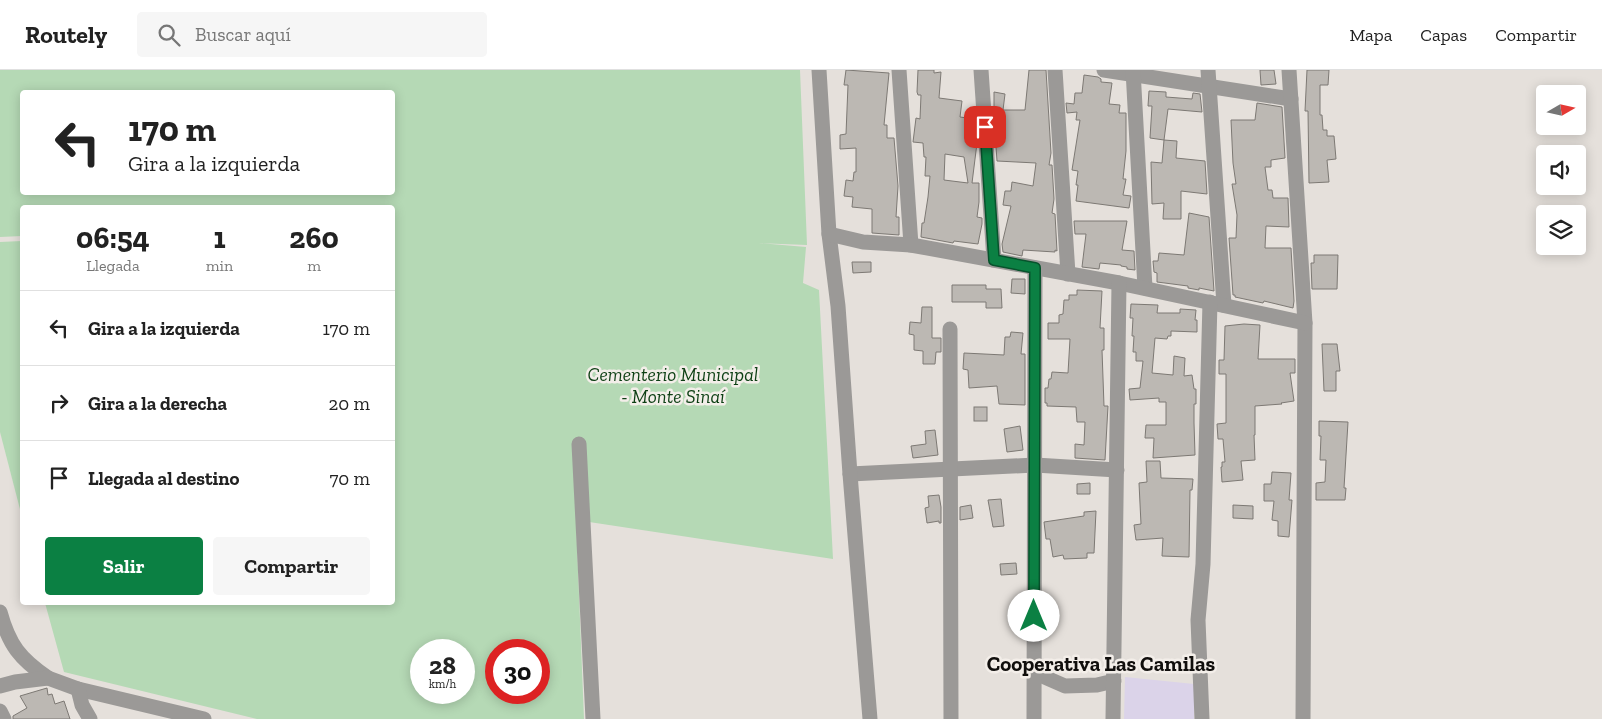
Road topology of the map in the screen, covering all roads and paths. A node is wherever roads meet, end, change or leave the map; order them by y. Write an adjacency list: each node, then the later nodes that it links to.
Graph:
1 (820, 70): 11 (street)
2 (899, 70): 12 (street)
3 (981, 70): 13 (street)
4 (1055, 70): 15 (street)
5 (1104, 70): 8 (street)
6 (1208, 70): 9 (street)
7 (1289, 70): 10 (street)
8 (1133, 72): 9 (street); 17 (street)
9 (1209, 86): 10 (street); 18 (street)
10 (1291, 99): 19 (street)
11 (829, 234): 12 (street); 25 (street)
12 (911, 245): 13 (street)
13 (994, 260): 14 (street)
14 (1035, 268): 15 (street); 22 (street)
15 (1068, 274): 16 (street)
16 (1119, 284): 17 (street); 24 (street)
17 (1145, 288): 18 (street)
18 (1217, 303): 19 (street); 42 (street)
19 (1305, 323): 43 (street)
20 (950, 328): 23 (street)
21 (579, 444): 37 (street)
22 (1035, 465): 23 (street); 24 (street); 27 (street)
23 (951, 468): 25 (street); 39 (street)
24 (1117, 470): 29 (street)
25 (850, 474): 38 (street)
26 (0, 612): 28 (street)
27 (1034, 672): 29 (street); 40 (street)
28 (48, 678): 30 (street); 31 (street)
29 (1114, 681): 41 (street)
30 (0, 686)
31 (78, 689): 33 (street); 35 (street)
32 (0, 711): 34 (street)
33 (184, 717): 36 (street)
34 (4, 719)
35 (90, 719)
36 (204, 719)
37 (593, 719)
38 (870, 719)
39 (951, 719)
40 (1034, 719)
41 (1113, 719)
42 (1202, 719)
43 (1303, 719)

